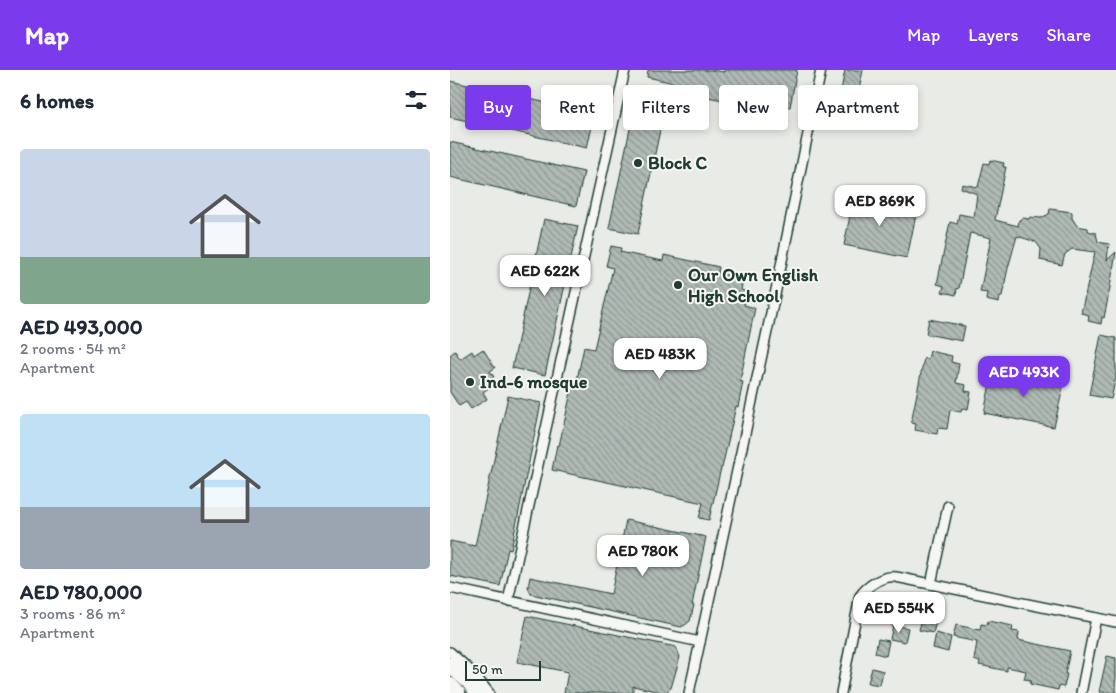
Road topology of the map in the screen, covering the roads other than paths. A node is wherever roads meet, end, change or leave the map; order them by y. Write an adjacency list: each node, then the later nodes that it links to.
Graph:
1 (625, 70): 6 (street)
2 (821, 70): 9 (street)
3 (948, 506): 4 (street)
4 (932, 584): 7 (street); 17 (street)
5 (451, 589): 6 (street)
6 (508, 601): 9 (street)
7 (1096, 618): 8 (street); 18 (street)
8 (1116, 622)
9 (700, 642): 16 (street)
10 (450, 652): 15 (street)
11 (450, 665): 14 (highway)
12 (450, 685): 13 (highway)
13 (458, 693)
14 (478, 693)
15 (489, 693)
16 (689, 693)
17 (841, 693)
18 (1081, 693)

